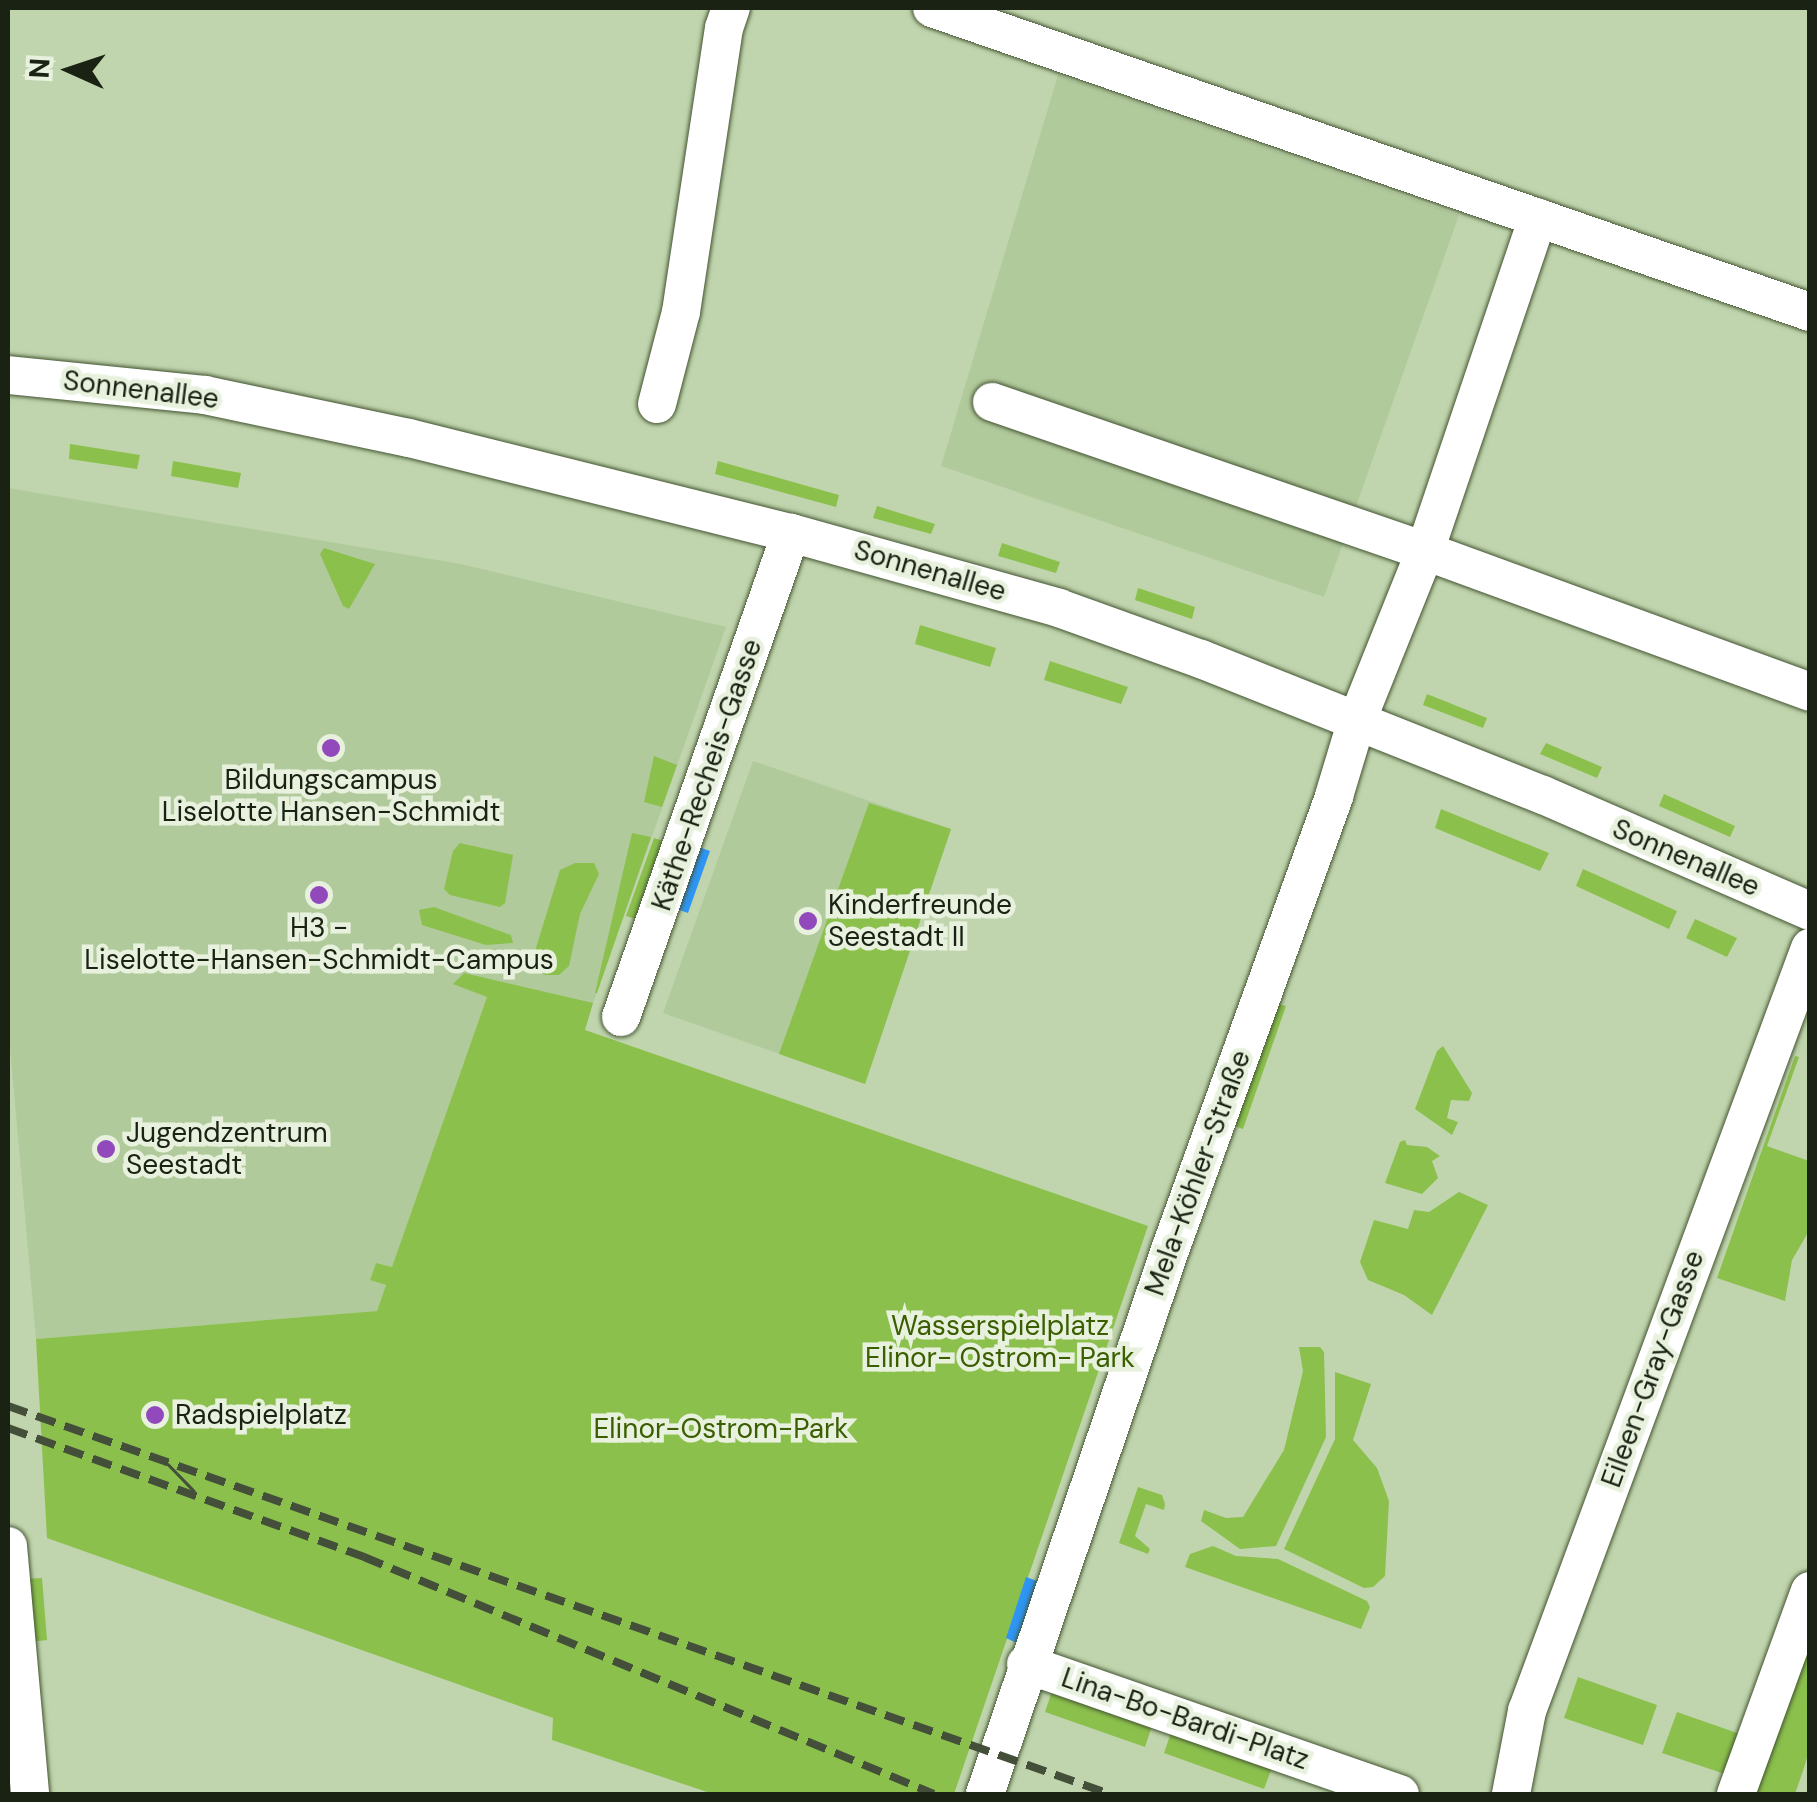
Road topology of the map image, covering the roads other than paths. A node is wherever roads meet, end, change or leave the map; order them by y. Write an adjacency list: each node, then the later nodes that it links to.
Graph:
1 (731, 8): 7 (street)
2 (932, 8): 3 (street)
3 (1538, 218): 4 (street); 9 (street, Mela-Köhler-Straße)
4 (1810, 312)
5 (8, 375): 8 (street, Sonnenallee)
6 (992, 402): 9 (street)
7 (657, 404)
8 (792, 533): 11 (street, Sonnenallee); 14 (street, Käthe-Recheis-Gasse)
9 (1425, 551): 10 (street); 11 (street, Mela-Köhler-Straße)
10 (1810, 692)
11 (1356, 722): 12 (street, Sonnenallee); 17 (street, Mela-Köhler-Straße)
12 (1810, 911)
13 (1810, 948): 21 (street, Eileen-Gray-Gasse)
14 (622, 1017)
15 (8, 1546): 18 (street)
16 (1810, 1591): 22 (street)
17 (1026, 1664): 19 (street, Mela-Köhler-Straße); 20 (street, Lina-Bo-Bardi-Platz)
18 (30, 1794)
19 (984, 1794)
20 (1400, 1794)
21 (1511, 1794)
22 (1736, 1794)

